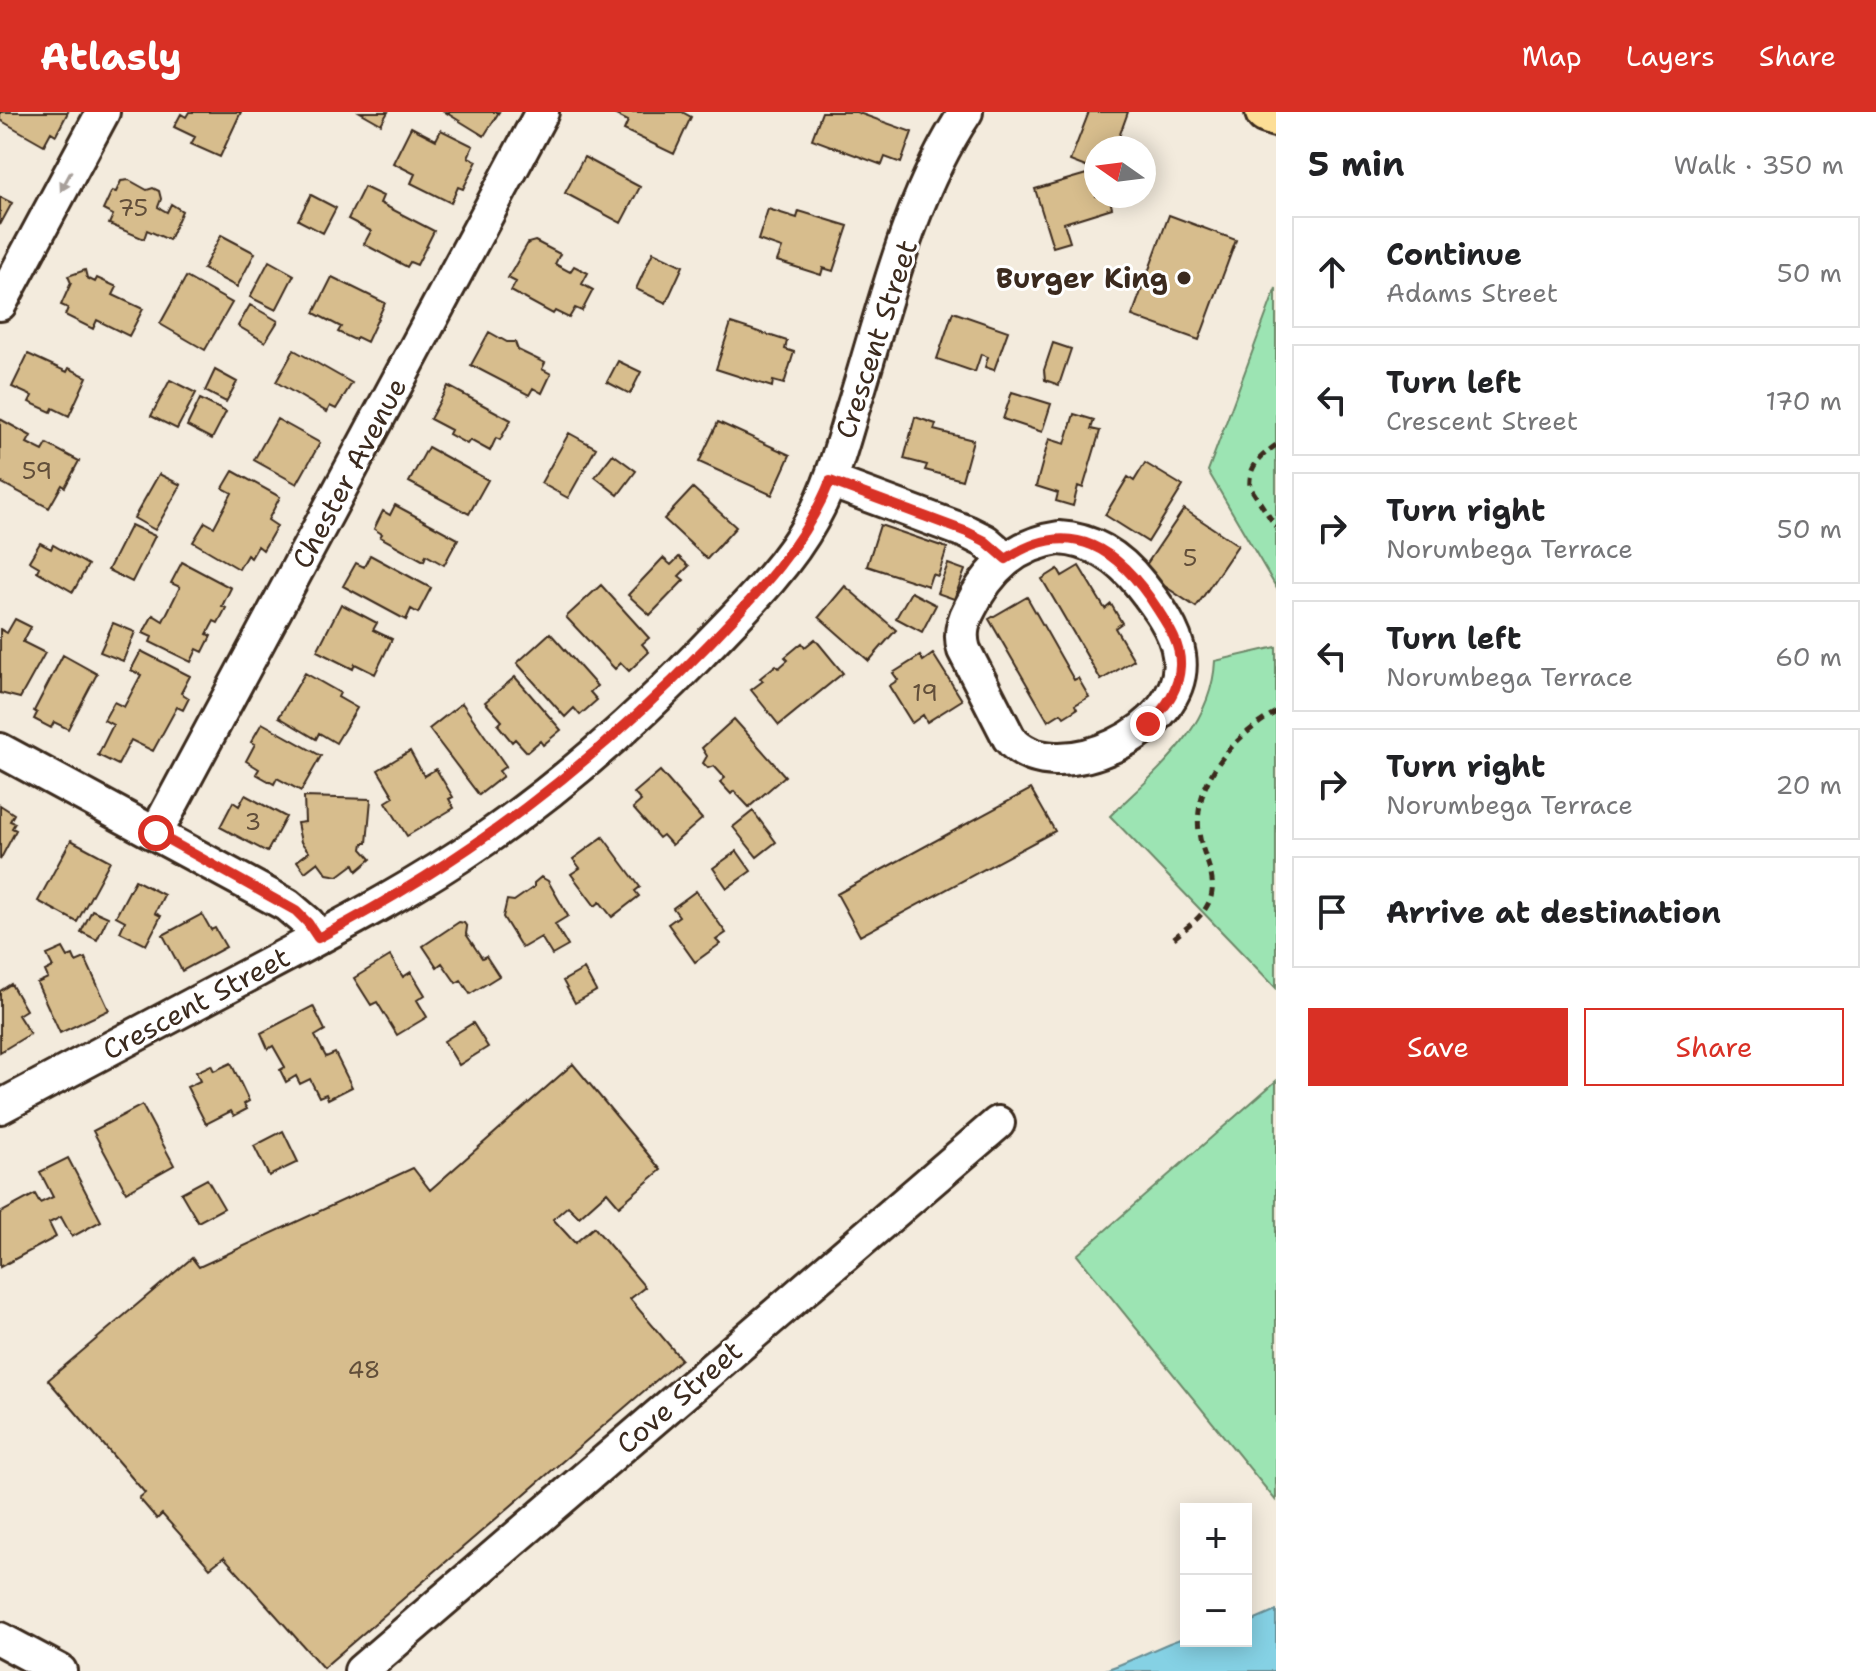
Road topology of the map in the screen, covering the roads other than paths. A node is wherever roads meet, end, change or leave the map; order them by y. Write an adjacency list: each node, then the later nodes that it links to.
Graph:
1 (103, 112): 6 (street, one-way to 6)
2 (542, 112): 10 (street, Chester Avenue)
3 (966, 112): 7 (street, Crescent Street)
4 (1267, 112): 5 (main road)
5 (1276, 115)
6 (0, 304)
7 (830, 481): 8 (street); 11 (street, Crescent Street)
8 (1006, 559): 8 (street)
9 (0, 750): 10 (street)
10 (156, 833): 11 (street)
11 (318, 938): 12 (street, Crescent Street)
12 (0, 1107)
13 (998, 1123): 16 (street, Cove Street)
14 (0, 1639): 15 (street)
15 (60, 1671)
16 (361, 1671)

